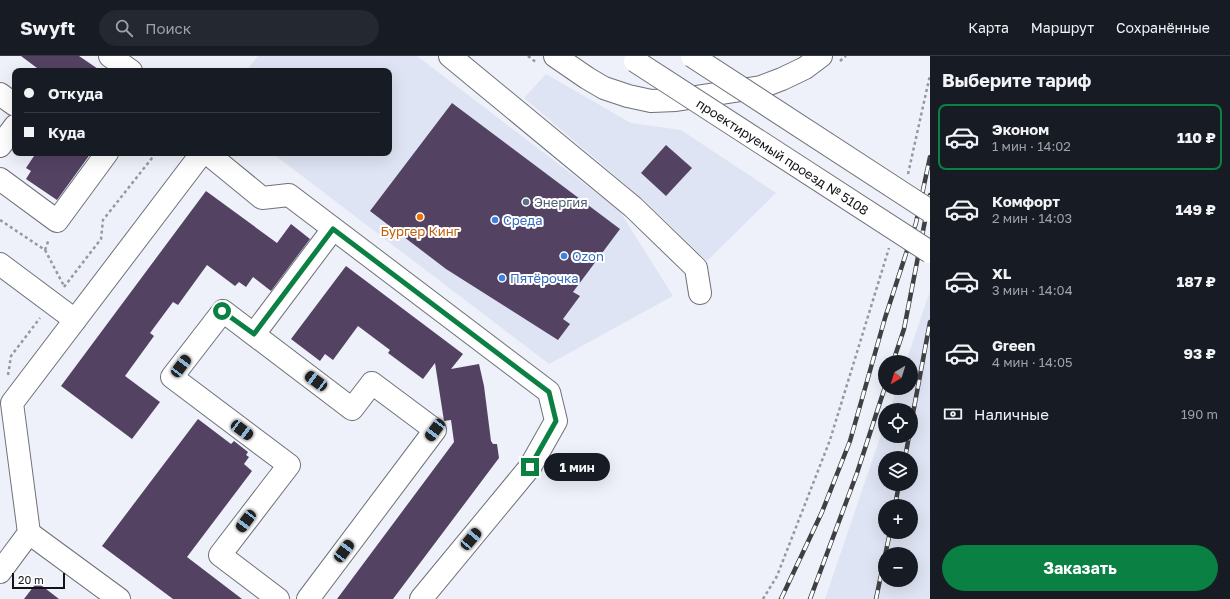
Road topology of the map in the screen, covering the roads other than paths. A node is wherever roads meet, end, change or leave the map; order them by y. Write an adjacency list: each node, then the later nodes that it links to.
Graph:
1 (110, 56): 7 (main road)
2 (450, 56): 20 (main road)
3 (555, 56): 5 (main road)
4 (692, 56): 16 (main road, bridge)
5 (821, 56)
6 (635, 61): 18 (main road, проектируемый проезд № 5108, bridge)
7 (127, 68)
8 (0, 94): 9 (main road)
9 (12, 103)
10 (12, 130): 11 (main road)
11 (0, 146)
12 (105, 156): 15 (main road)
13 (200, 156): 21 (main road)
14 (210, 156): 17 (main road)
15 (0, 178)
16 (930, 211)
17 (333, 229): 22 (main road); 28 (main road)
18 (930, 252)
19 (0, 264): 21 (main road)
20 (700, 293)
21 (75, 320): 23 (main road)
22 (254, 334): 26 (main road); 27 (main road)
23 (29, 533): 24 (main road); 25 (main road)
24 (0, 572)
25 (119, 599)
26 (278, 599)
27 (308, 599)
28 (421, 599)

